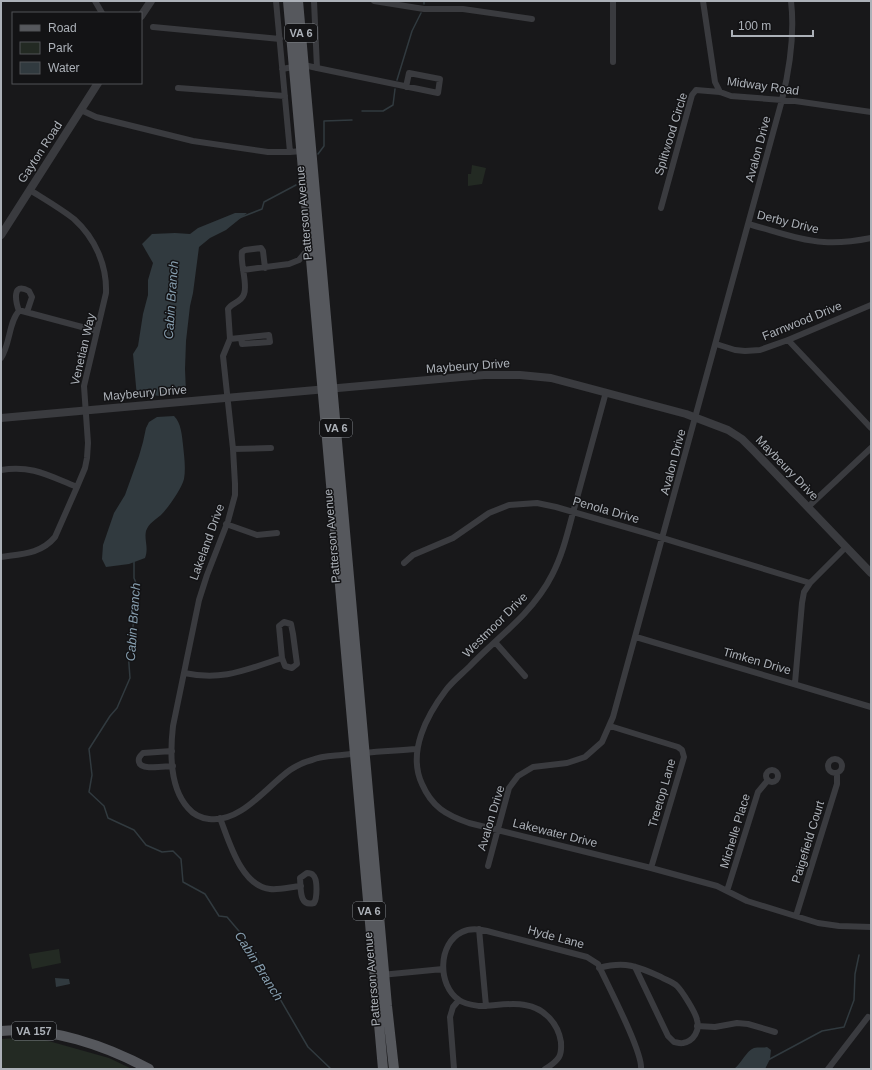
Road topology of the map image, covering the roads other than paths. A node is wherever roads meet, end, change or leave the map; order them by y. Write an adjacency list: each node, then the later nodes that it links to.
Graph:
1 (95, 1): 11 (street)
2 (151, 1): 12 (street)
3 (276, 1): 15 (street)
4 (288, 1): 17 (main road, Patterson Avenue / VA 6)
5 (298, 1): 17 (main road, Patterson Avenue / VA 6)
6 (314, 1): 18 (street)
7 (374, 1): 13 (street)
8 (613, 1): 16 (street)
9 (703, 1): 23 (street, Midway Road)
10 (791, 1): 25 (street, Avalon Drive)
11 (101, 12)
12 (142, 14)
13 (532, 20)
14 (153, 27): 15 (street)
15 (280, 39): 19 (street)
16 (613, 62)
17 (299, 66): 18 (street); 19 (street); 28 (main road, Patterson Avenue / VA 6); 47 (main road, Patterson Avenue / VA 6)
18 (317, 68): 21 (street)
19 (282, 69): 24 (street)
20 (97, 84): 26 (street, Gayton Road)
21 (406, 87): 21 (street)
22 (178, 88): 24 (street)
23 (720, 92): 25 (street, Midway Road); 31 (street, Splitwood Circle)
24 (285, 96): 29 (street)
25 (782, 100): 27 (street, Midway Road); 32 (street, Avalon Drive)
26 (81, 110): 29 (street); 30 (street, Gayton Road)
27 (871, 112)
28 (302, 150): 29 (street); 35 (main road, Patterson Avenue / VA 6)
29 (290, 152)
30 (30, 190): 33 (street, Gayton Road); 41 (street, Venetian Way)
31 (661, 208)
32 (748, 224): 34 (street, Derby Drive); 45 (street, Avalon Drive)
33 (1, 235)
34 (871, 238)
35 (310, 246): 36 (street); 47 (main road, Patterson Avenue / VA 6)
36 (264, 268): 37 (street); 37 (street, Lakeland Drive)
37 (243, 270): 43 (street, Lakeland Drive)
38 (871, 305): 44 (street, Farnwood Drive)
39 (19, 311): 40 (street); 40 (street); 46 (street)
40 (27, 312): 41 (street)
41 (98, 331): 50 (street, Venetian Way)
42 (241, 338): 43 (street)
43 (230, 339): 49 (street, Lakeland Drive)
44 (788, 340): 45 (street, Farnwood Drive); 53 (street)
45 (716, 344): 52 (street, Avalon Drive)
46 (1, 358)
47 (328, 389): 48 (street, Maybeury Drive); 49 (street, Maybeury Drive); 79 (main road, Patterson Avenue / VA 6)
48 (606, 392): 52 (street, Maybeury Drive); 60 (street, Westmoor Drive)
49 (228, 398): 50 (street, Maybeury Drive); 56 (street, Lakeland Drive)
50 (85, 410): 51 (street, Maybeury Drive); 58 (street, Venetian Way)
51 (1, 418)
52 (696, 418): 59 (street, Maybeury Drive); 63 (street, Avalon Drive)
53 (871, 428)
54 (271, 448): 56 (street)
55 (871, 448): 59 (street)
56 (233, 449): 61 (street, Lakeland Drive)
57 (1, 470): 58 (street)
58 (77, 487): 65 (street, Venetian Way)
59 (808, 507): 64 (street, Maybeury Drive)
60 (573, 512): 63 (street, Penola Drive); 66 (street, Penola Drive); 70 (street, Westmoor Drive)
61 (226, 524): 62 (street); 72 (street, Lakeland Drive)
62 (278, 533)
63 (663, 538): 68 (street, Penola Drive); 69 (street, Avalon Drive)
64 (846, 547): 67 (street, Maybeury Drive); 68 (street)
65 (1, 557)
66 (404, 563)
67 (871, 573)
68 (810, 583): 74 (street)
69 (636, 637): 74 (street, Timken Drive); 76 (street, Avalon Drive)
70 (495, 642): 73 (street); 77 (street, Westmoor Drive)
71 (282, 658): 71 (street); 72 (street)
72 (184, 673): 78 (street, Lakeland Drive)
73 (525, 676)
74 (795, 683): 75 (street, Timken Drive)
75 (871, 707)
76 (610, 726): 84 (street, Avalon Drive); 86 (street, Treetop Lane)
77 (417, 749): 79 (street); 84 (street, Lakewater Drive)
78 (172, 751): 80 (street, Lakeland Drive); 80 (street)
79 (360, 753): 83 (street); 95 (main road, Patterson Avenue / VA 6)
80 (173, 766): 83 (street, Lakeland Drive)
81 (837, 773): 89 (street, Paigefield Court)
82 (768, 780): 88 (street, Michelle Place)
83 (220, 818): 87 (street)
84 (498, 830): 85 (street, Avalon Drive); 86 (street, Lakewater Drive)
85 (488, 866)
86 (651, 868): 88 (street, Lakewater Drive)
87 (301, 886): 87 (street)
88 (728, 890): 89 (street, Lakewater Drive)
89 (796, 916): 90 (street, Lakewater Drive)
90 (871, 927)
91 (479, 929): 93 (street, Hyde Lane); 94 (street, Hyde Lane); 97 (street)
92 (635, 967): 93 (street); 99 (street); 99 (street)
93 (599, 968): 107 (street, Hyde Lane)
94 (443, 969): 95 (street); 96 (street)
95 (380, 975): 103 (main road, Patterson Avenue / VA 6); 104 (main road, Patterson Avenue / VA 6)
96 (459, 1000): 97 (street); 105 (street)
97 (486, 1006): 106 (street)
98 (868, 1017): 108 (street)
99 (698, 1026): 101 (street)
100 (1, 1031): 102 (main road, VA 157)
101 (775, 1032)
102 (149, 1069)
103 (383, 1069)
104 (394, 1069)
105 (454, 1069)
106 (545, 1069)
107 (641, 1069)
108 (828, 1069)

